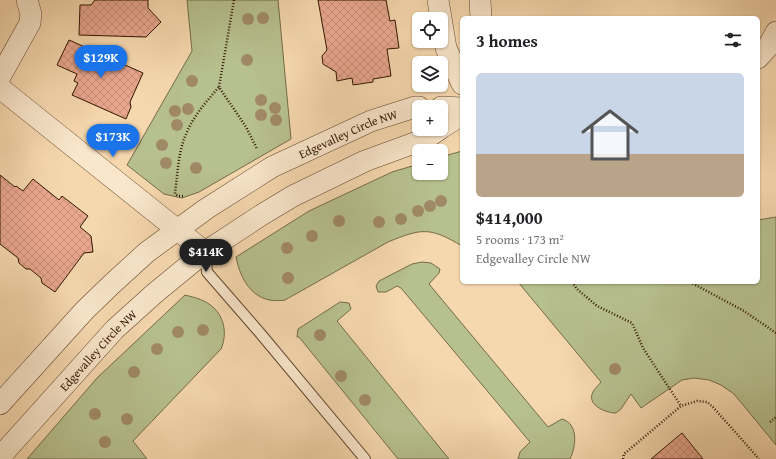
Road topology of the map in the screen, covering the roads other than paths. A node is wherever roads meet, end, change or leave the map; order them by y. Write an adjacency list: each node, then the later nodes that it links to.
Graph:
1 (27, 0): 7 (street)
2 (438, 0): 8 (street)
3 (480, 0): 4 (street)
4 (481, 16)
5 (776, 32): 6 (street)
6 (760, 56)
7 (0, 77)
8 (460, 80)
9 (0, 88): 16 (street)
10 (412, 108): 16 (street, Edgevalley Circle NW)
11 (448, 108): 12 (street)
12 (460, 108)
13 (460, 116): 14 (street, Edgevalley Circle NW)
14 (448, 124)
15 (429, 136): 17 (street, Edgevalley Circle NW)
16 (177, 230): 17 (street); 18 (street, Edgevalley Circle NW)
17 (205, 252): 19 (street, Edgevalley Circle NW); 20 (lane)
18 (0, 404)
19 (0, 456)
20 (365, 459)

